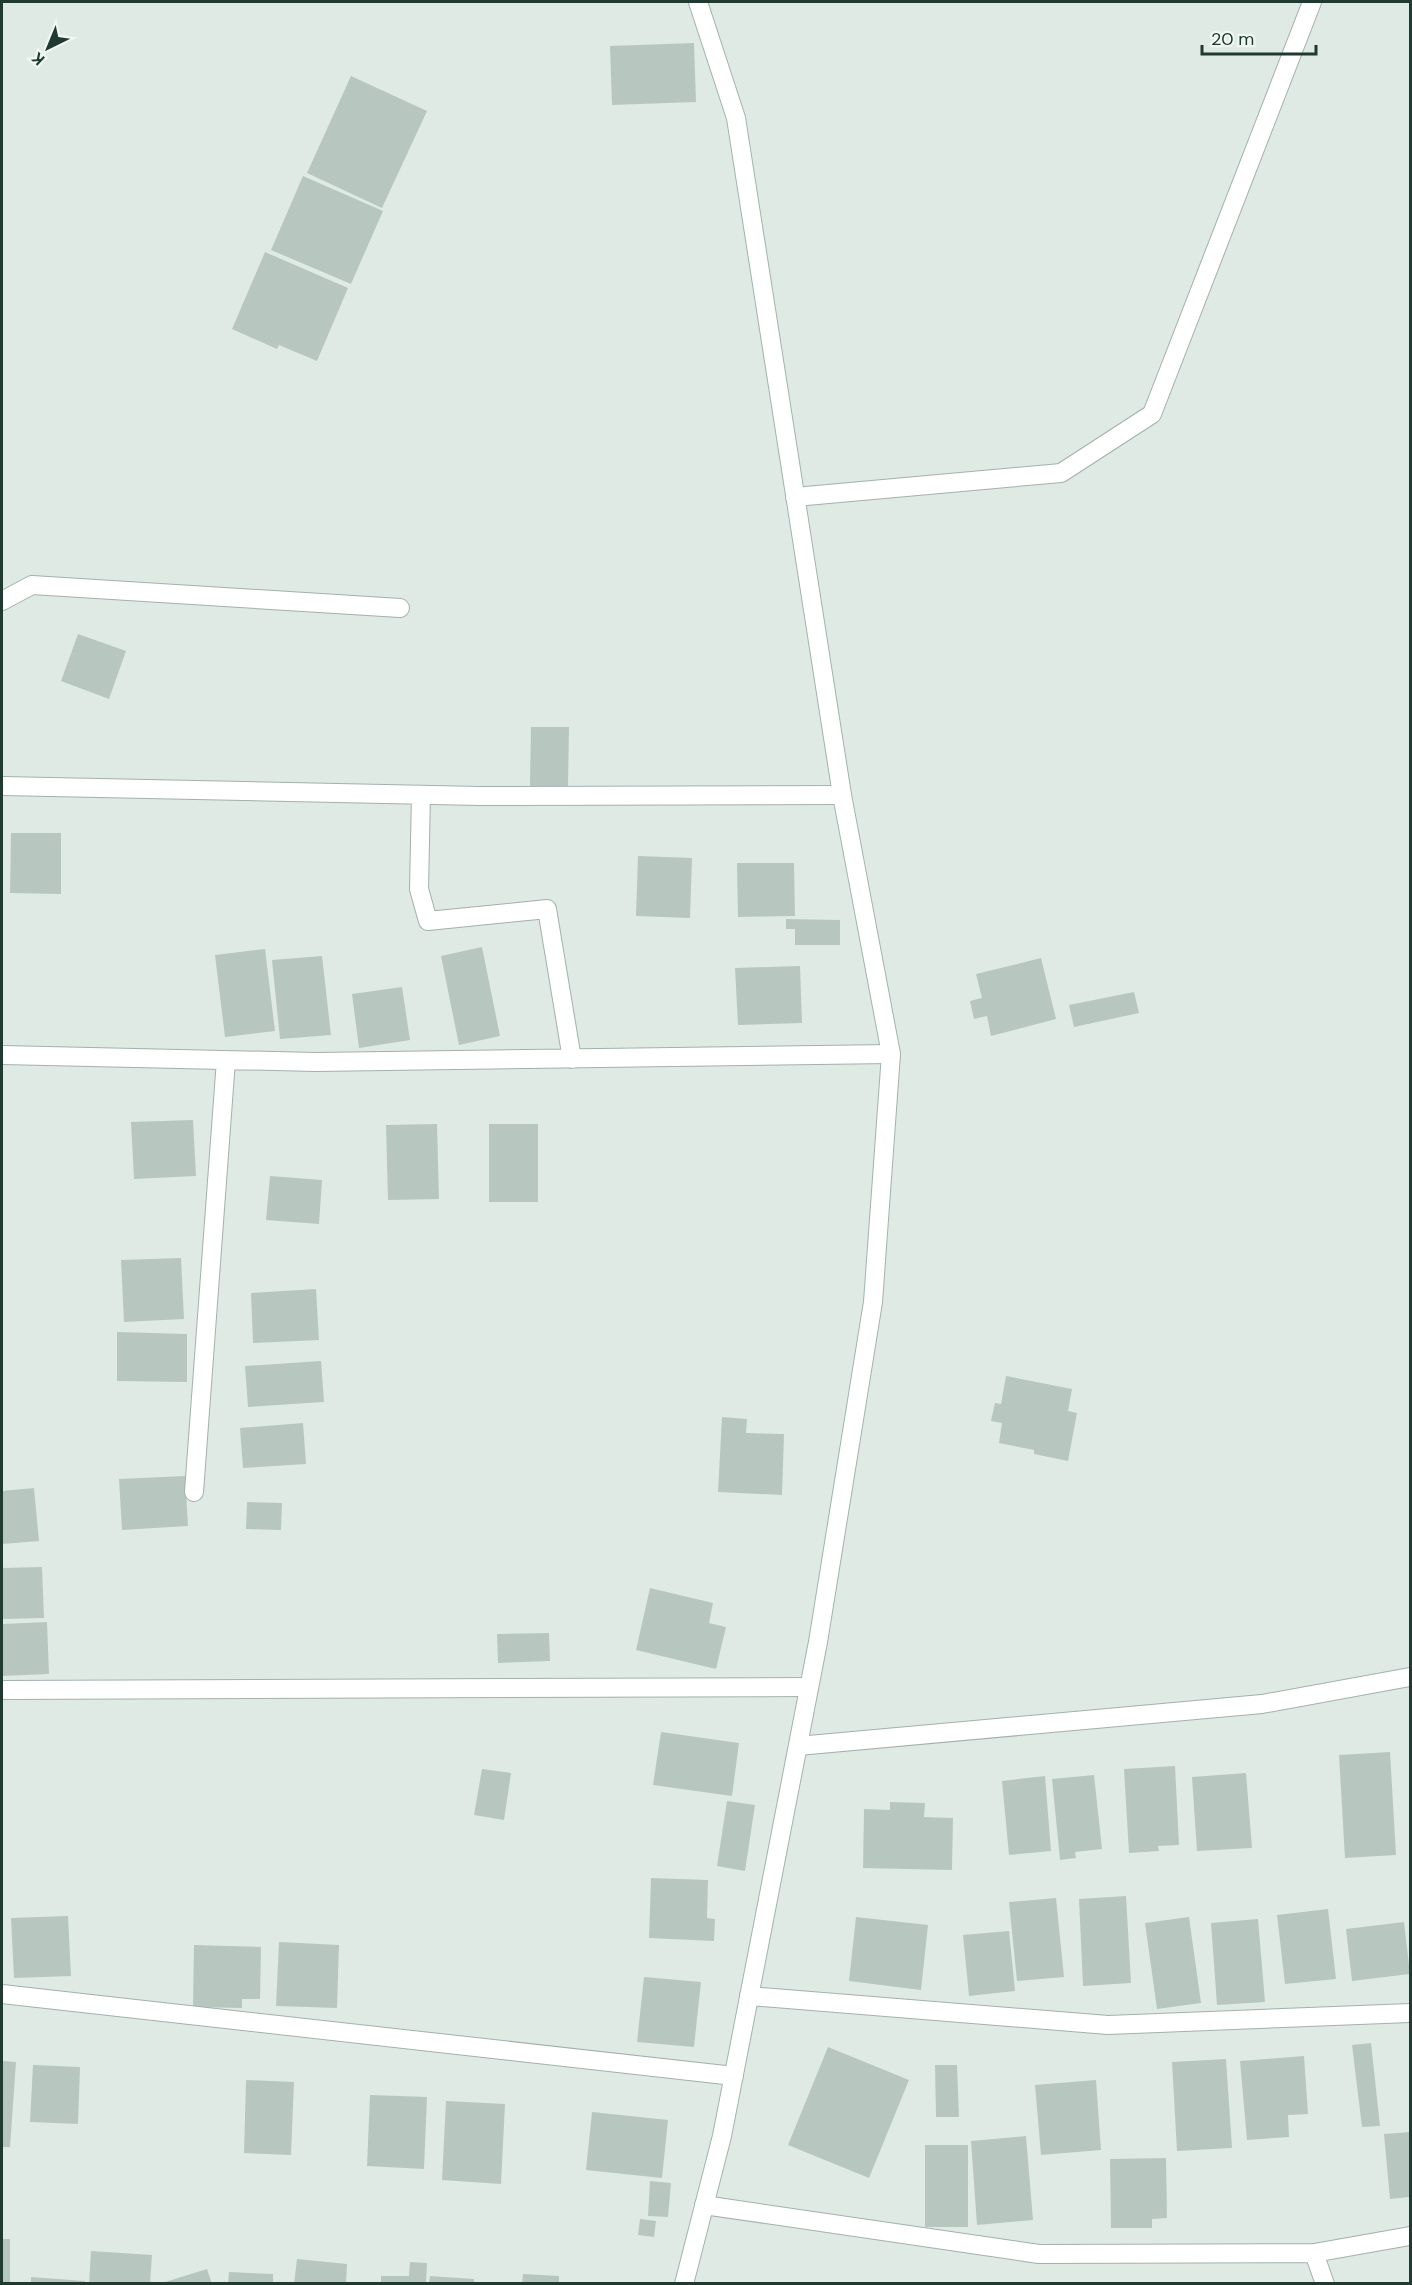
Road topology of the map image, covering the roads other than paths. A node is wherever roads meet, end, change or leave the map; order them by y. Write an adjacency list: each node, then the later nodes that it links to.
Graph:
1 (698, 2): 3 (street)
2 (1312, 2): 3 (street)
3 (795, 497): 8 (street)
4 (2, 601): 5 (street)
5 (400, 608)
6 (2, 786): 7 (street)
7 (421, 795): 8 (street); 11 (street)
8 (842, 795): 9 (street)
9 (891, 1054): 11 (street); 15 (street)
10 (2, 1055): 12 (street)
11 (572, 1059): 12 (street)
12 (226, 1060): 13 (street)
13 (194, 1492)
14 (1410, 1677): 17 (street)
15 (809, 1687): 16 (street); 17 (street)
16 (2, 1690)
17 (798, 1746): 19 (street)
18 (2, 1994): 21 (street)
19 (749, 1996): 20 (street); 21 (street)
20 (1410, 2013)
21 (734, 2076): 22 (street)
22 (704, 2205): 24 (street); 25 (street)
23 (1410, 2236): 24 (street)
24 (1314, 2253): 26 (street)
25 (684, 2283)
26 (1325, 2283)

